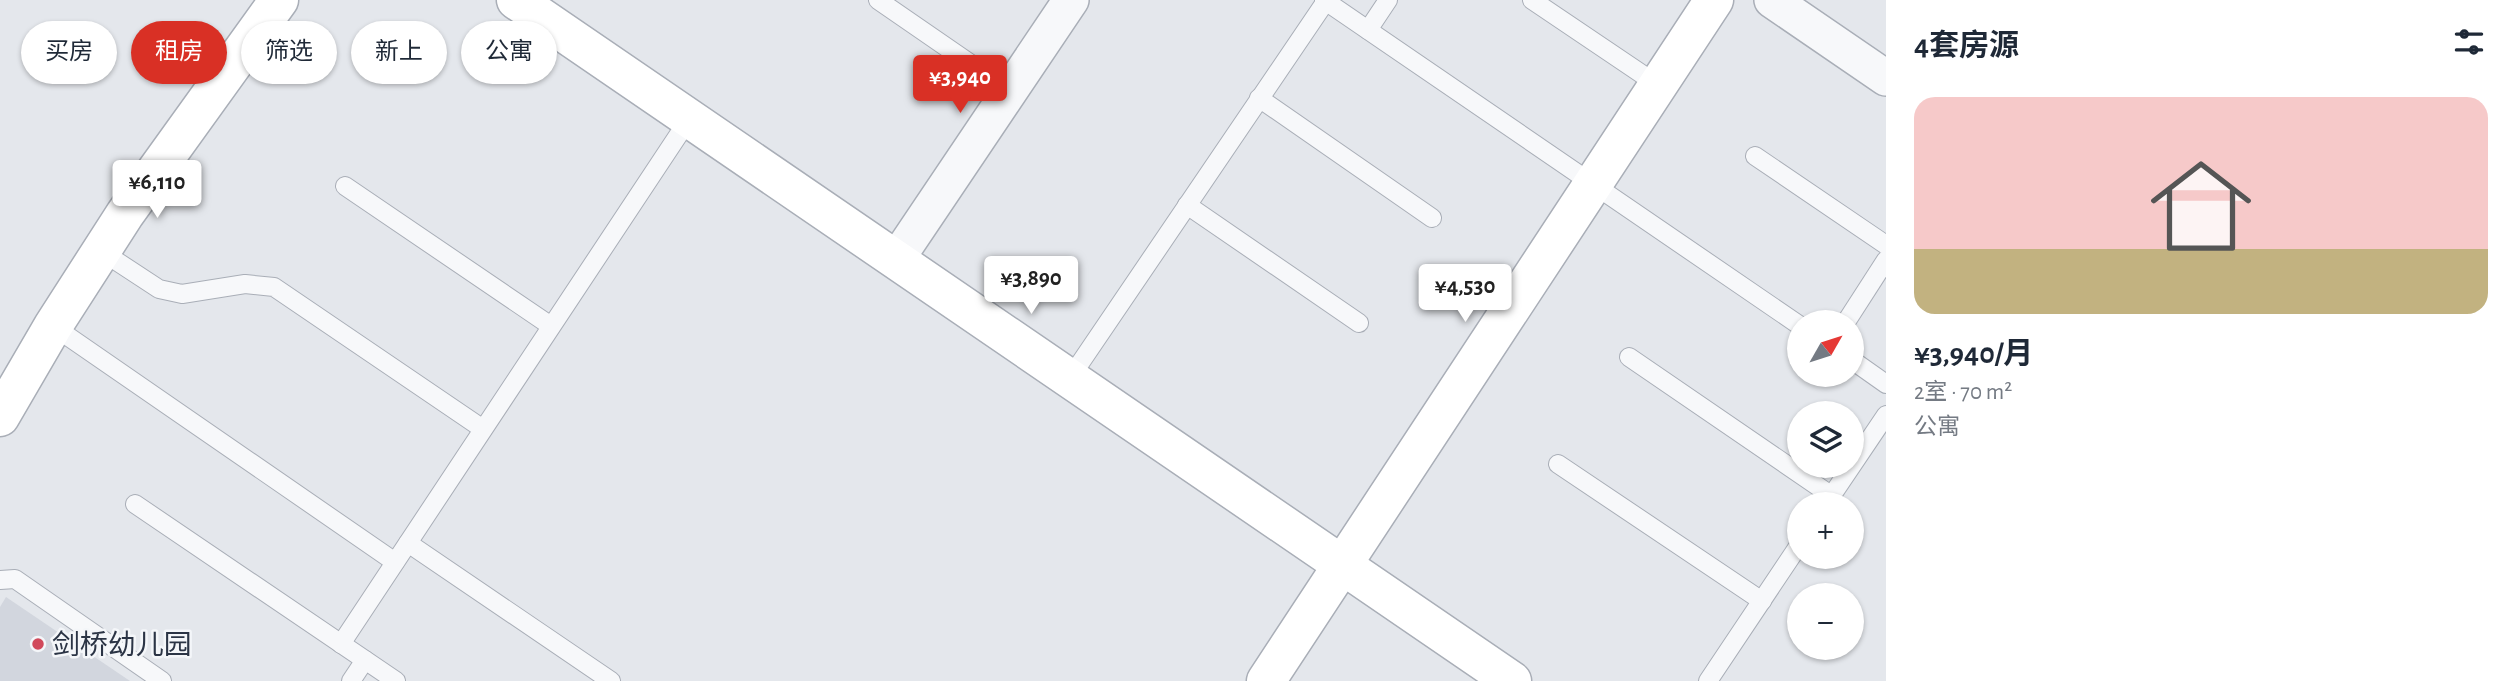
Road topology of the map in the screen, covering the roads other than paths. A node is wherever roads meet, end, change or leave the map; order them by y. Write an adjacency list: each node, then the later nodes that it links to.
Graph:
1 (279, 0): 22 (street)
2 (516, 0): 15 (street)
3 (878, 0): 13 (lane)
4 (1071, 0): 13 (street)
5 (1388, 0): 10 (lane)
6 (1532, 0): 12 (lane)
7 (1714, 0): 12 (street)
8 (1772, 0): 11 (street)
9 (1325, 1): 10 (lane); 14 (lane)
10 (1368, 30): 17 (lane)
11 (1886, 78)
12 (1658, 85): 17 (street)
13 (1010, 91): 23 (street)
14 (1259, 98): 19 (lane); 20 (lane)
15 (689, 118): 23 (street); 29 (lane)
16 (1755, 156): 21 (lane)
17 (1593, 184): 26 (lane); 44 (street)
18 (345, 186): 29 (lane)
19 (1187, 205): 27 (lane); 32 (lane)
20 (1432, 218)
21 (1886, 245)
22 (101, 251): 28 (street); 36 (lane)
23 (897, 260): 32 (street)
24 (1886, 260): 25 (lane)
25 (1854, 310)
26 (1787, 317)
27 (1359, 323)
28 (53, 326): 35 (street); 42 (lane)
29 (551, 326): 36 (lane)
30 (1629, 357): 38 (lane)
31 (1864, 368): 33 (lane)
32 (1070, 378): 44 (street)
33 (1886, 384)
34 (1886, 415): 39 (lane)
35 (0, 416)
36 (483, 429): 41 (lane)
37 (1558, 464): 46 (lane)
38 (1818, 492)
39 (1834, 492)
40 (135, 504): 47 (lane)
41 (408, 543): 42 (lane); 52 (lane)
42 (396, 562): 47 (lane)
43 (1787, 563): 46 (lane)
44 (1342, 565): 53 (street); 54 (street)
45 (0, 580): 49 (lane)
46 (1762, 601): 55 (lane)
47 (341, 644): 48 (lane)
48 (365, 660): 50 (lane); 51 (lane)
49 (162, 681)
50 (351, 681)
51 (396, 681)
52 (611, 681)
53 (1266, 681)
54 (1513, 681)
55 (1708, 681)

